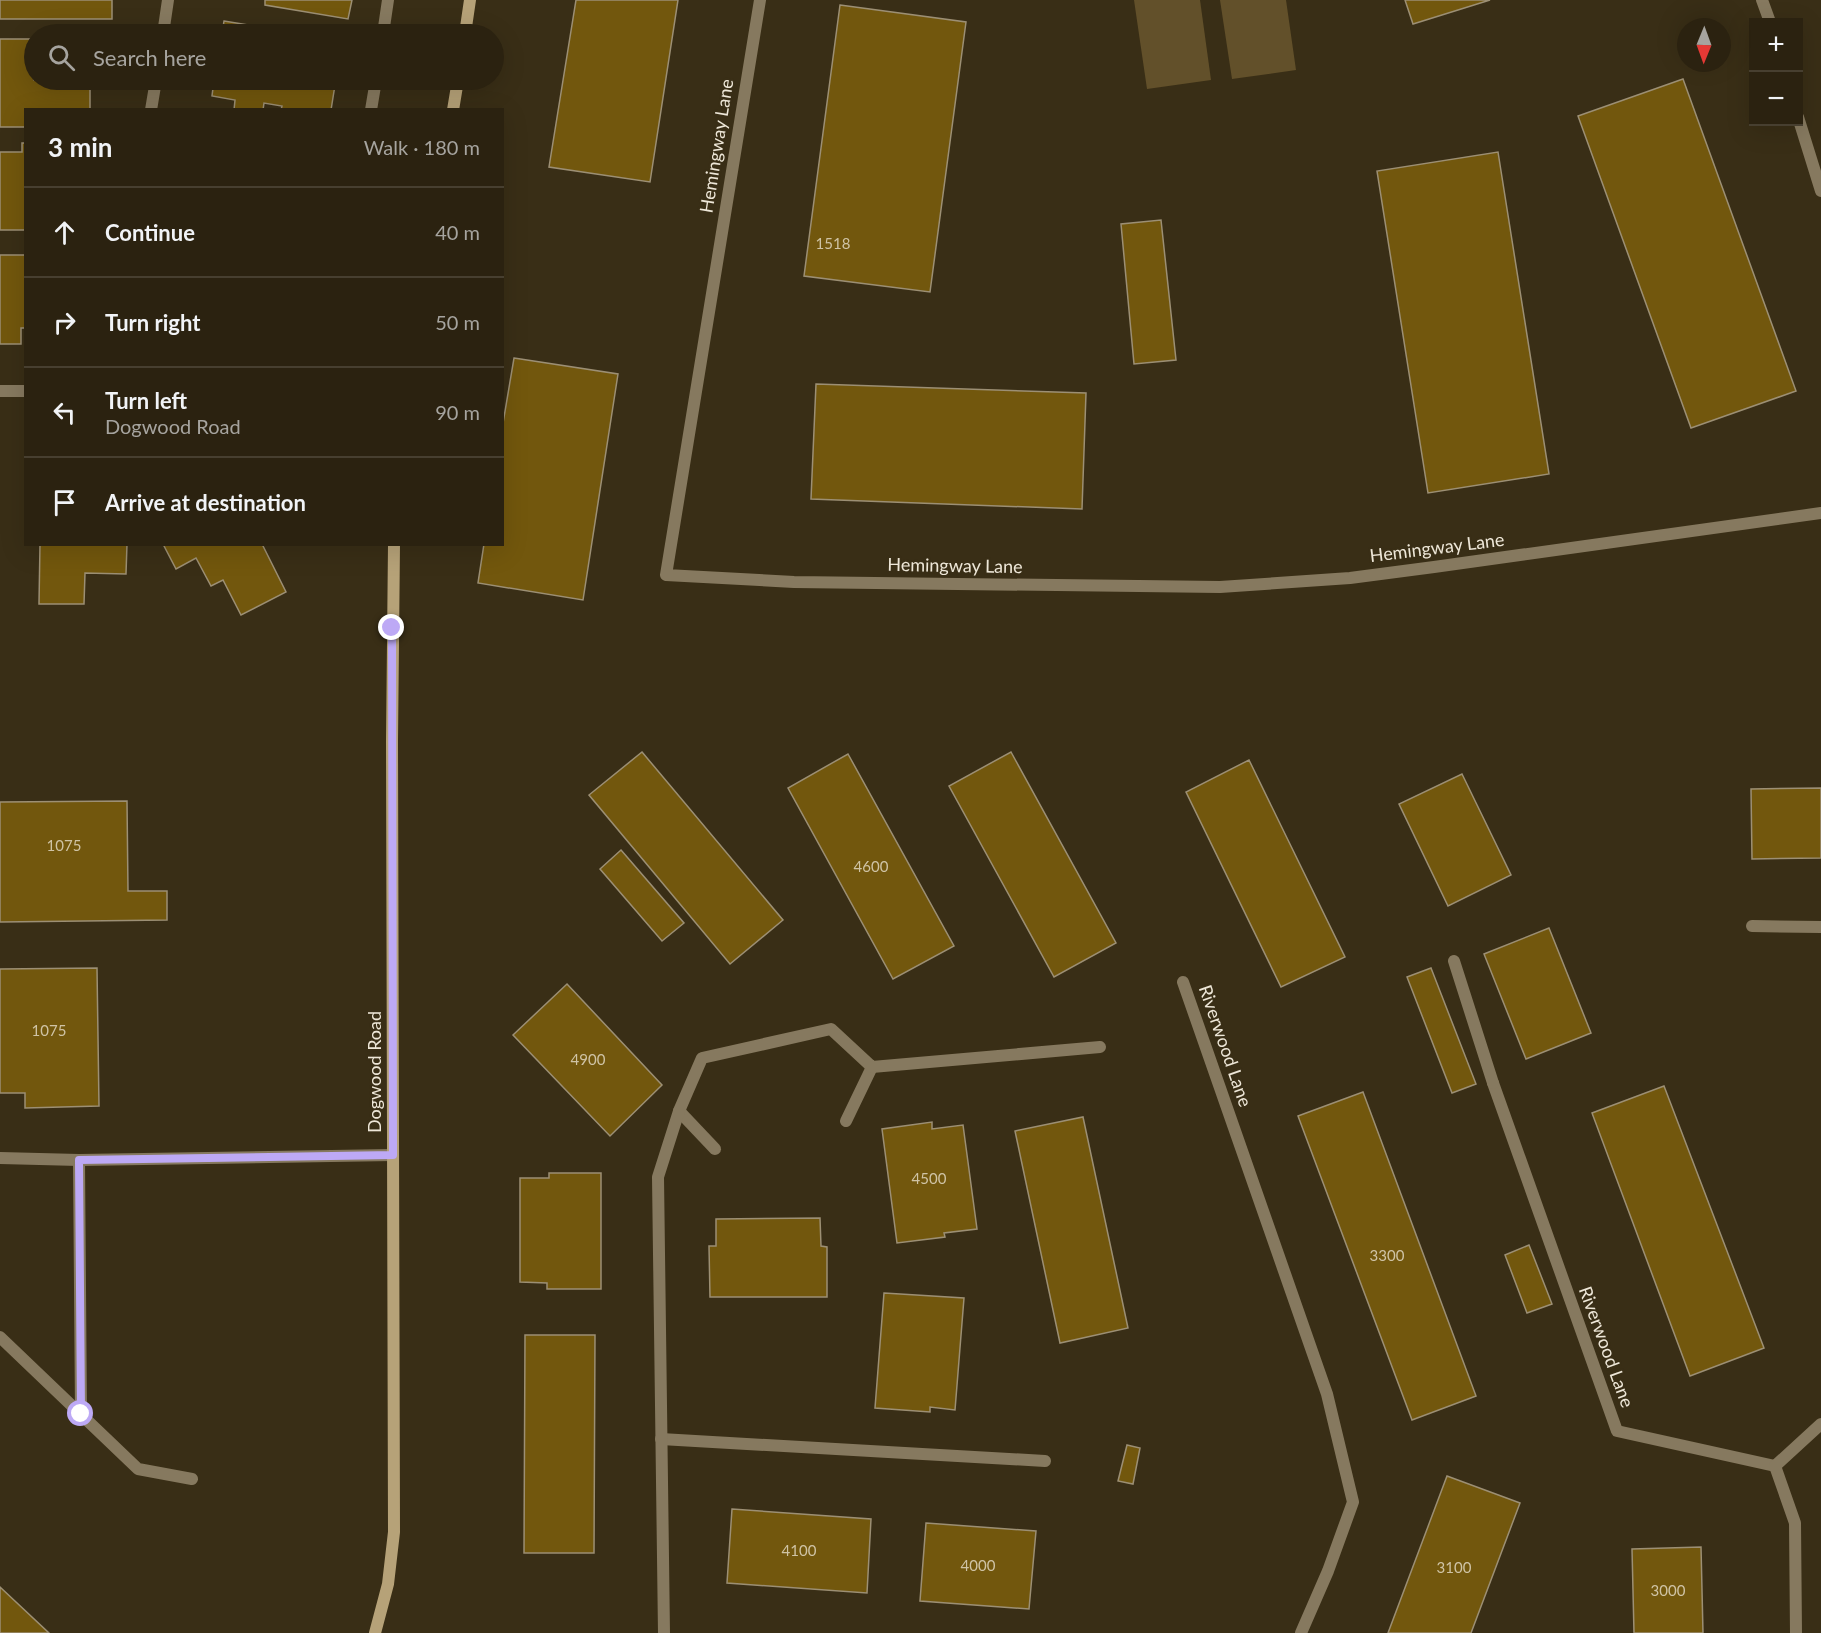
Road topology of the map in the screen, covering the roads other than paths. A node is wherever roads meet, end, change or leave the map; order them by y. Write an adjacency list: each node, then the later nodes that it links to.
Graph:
1 (168, 0): 7 (street)
2 (388, 0): 8 (street)
3 (470, 0): 9 (street)
4 (760, 0): 20 (street, Hemingway Lane)
5 (1762, 0): 6 (street)
6 (1769, 18)
7 (164, 24)
8 (384, 24)
9 (466, 24)
10 (154, 90): 13 (street)
11 (374, 90): 14 (street)
12 (456, 90): 15 (street)
13 (151, 108)
14 (371, 108)
15 (453, 108)
16 (1801, 126): 17 (street)
17 (1821, 191)
18 (0, 391): 19 (street)
19 (24, 391)
20 (1821, 513)
21 (394, 546): 31 (street, Dogwood Road)
22 (1752, 926): 23 (street)
23 (1821, 927)
24 (1454, 961): 39 (street, Riverwood Lane)
25 (1183, 982): 43 (street, Riverwood Lane)
26 (1100, 1047): 27 (street)
27 (872, 1066): 28 (street); 29 (street)
28 (679, 1112): 30 (street); 37 (street)
29 (846, 1121)
30 (716, 1149)
31 (393, 1155): 33 (street); 41 (street, Dogwood Road)
32 (0, 1158): 33 (street)
33 (79, 1160): 35 (street)
34 (0, 1336): 35 (street)
35 (81, 1414): 40 (street)
36 (1821, 1424): 39 (street)
37 (661, 1439): 38 (street); 42 (street)
38 (1045, 1461)
39 (1775, 1466): 44 (street)
40 (192, 1479)
41 (375, 1633)
42 (664, 1633)
43 (1301, 1633)
44 (1796, 1633)

